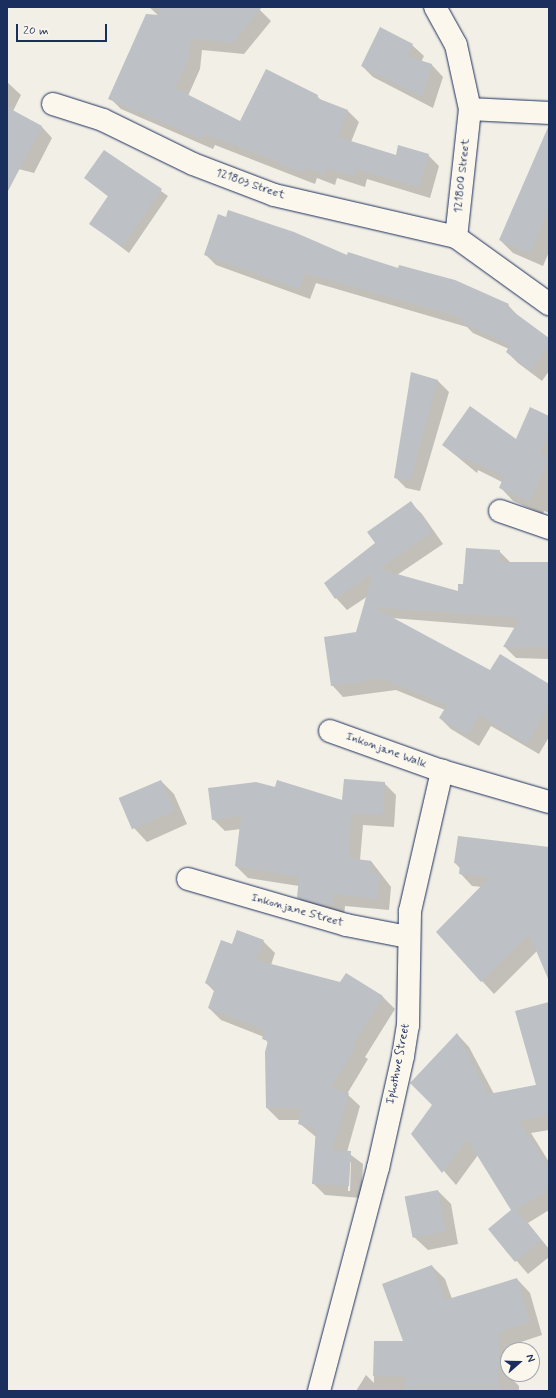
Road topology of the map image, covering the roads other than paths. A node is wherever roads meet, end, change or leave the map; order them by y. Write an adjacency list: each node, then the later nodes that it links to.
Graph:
1 (435, 7): 3 (street, 121800 Street)
2 (53, 104): 5 (street, 121803 Street)
3 (470, 109): 4 (street); 5 (street, 121800 Street)
4 (549, 113)
5 (456, 237): 6 (street)
6 (549, 304)
7 (500, 512): 8 (street)
8 (549, 528)
9 (330, 731): 10 (street, Inkonjane Walk)
10 (442, 771): 11 (street); 13 (street, Iphothwe Street)
11 (549, 802)
12 (188, 879): 13 (street, Inkonjane Street)
13 (408, 937): 14 (street, Iphothwe Street)
14 (319, 1391)

